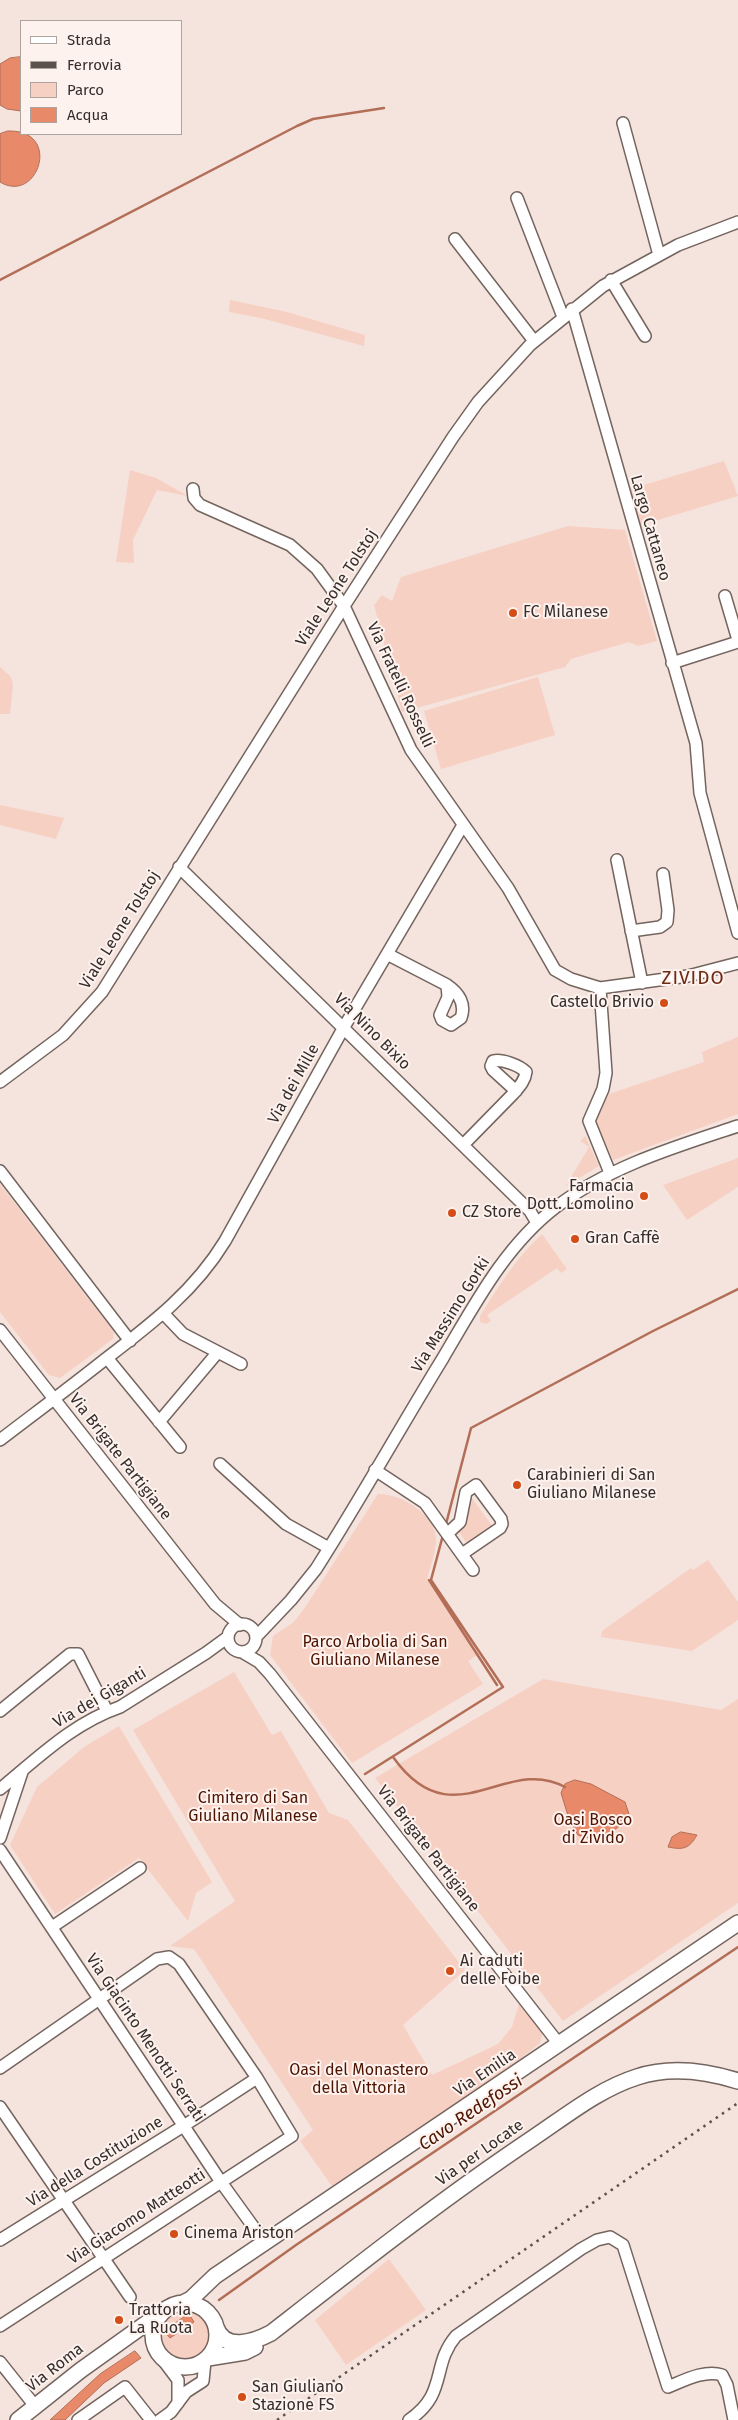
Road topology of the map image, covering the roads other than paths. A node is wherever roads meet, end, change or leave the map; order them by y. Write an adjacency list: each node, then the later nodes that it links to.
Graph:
1 (623, 123): 5 (street)
2 (517, 198): 7 (street, Largo Cattaneo)
3 (738, 222): 5 (street, Viale Leone Tolstoj)
4 (455, 239): 9 (street)
5 (659, 254): 6 (street, Viale Leone Tolstoj)
6 (611, 280): 7 (street, Viale Leone Tolstoj); 8 (street)
7 (568, 313): 9 (street, Viale Leone Tolstoj); 14 (street, Largo Cattaneo)
8 (645, 336)
9 (534, 341): 12 (street, Viale Leone Tolstoj)
10 (193, 489): 12 (street, Via Fratelli Rosselli)
11 (725, 596): 13 (street)
12 (344, 606): 15 (street, Via Fratelli Rosselli); 17 (street, Viale Leone Tolstoj)
13 (738, 641): 14 (street)
14 (672, 663): 20 (street, Largo Cattaneo)
15 (463, 826): 21 (street, Via dei Mille); 25 (street, Via Fratelli Rosselli)
16 (617, 860): 19 (street)
17 (180, 867): 26 (street, Via Nino Bixio); 27 (street, Viale Leone Tolstoj)
18 (663, 874): 19 (street)
19 (631, 930): 23 (street)
20 (738, 933)
21 (387, 954): 24 (street); 26 (street, Via dei Mille)
22 (738, 964): 23 (street)
23 (642, 983): 25 (street)
24 (447, 985)
25 (600, 988): 32 (street)
26 (344, 1027): 30 (street, Via Nino Bixio); 34 (street, Via dei Mille)
27 (0, 1082)
28 (516, 1091): 30 (street)
29 (738, 1126): 32 (street, Via Massimo Gorki)
30 (463, 1145): 33 (street, Via Nino Bixio)
31 (0, 1171): 36 (street)
32 (610, 1173): 33 (street, Via Massimo Gorki)
33 (538, 1223): 45 (street, Via Massimo Gorki)
34 (163, 1313): 36 (street, Via dei Mille); 37 (street)
35 (0, 1330): 40 (street, Via Brigate Partigiane)
36 (130, 1341): 38 (street, Via dei Mille)
37 (218, 1352): 39 (street); 41 (street)
38 (107, 1358): 40 (street, Via dei Mille); 41 (street)
39 (241, 1364)
40 (54, 1399): 42 (street, Via dei Mille); 50 (street, Via Brigate Partigiane)
41 (159, 1422): 43 (street)
42 (0, 1440)
43 (180, 1447)
44 (220, 1464): 47 (street)
45 (376, 1470): 46 (street); 47 (street, Via Massimo Gorki)
46 (448, 1533): 48 (street); 48 (street)
47 (329, 1548): 51 (street, Via Massimo Gorki)
48 (462, 1554): 49 (street)
49 (473, 1570)
50 (215, 1604): 52 (street, Via Brigate Partigiane); 54 (street, Via Brigate Partigiane)
51 (276, 1616): 52 (street, Via Massimo Gorki); 53 (street, Via Massimo Gorki)
52 (244, 1625): 53 (street, Via Brigate Partigiane); 54 (street)
53 (255, 1641): 54 (street, Via Massimo Gorki); 55 (street, Via Brigate Partigiane)
54 (232, 1642): 55 (street, Via Brigate Partigiane); 57 (street, Via dei Giganti)
55 (270, 1674): 66 (street, Via Brigate Partigiane)
56 (0, 1711): 57 (street)
57 (107, 1711): 58 (street, Via dei Giganti)
58 (22, 1772): 59 (street, Via dei Giganti); 60 (street)
59 (0, 1789)
60 (1, 1832)
61 (0, 1850): 64 (street, Via Giacinto Menotti Serrati)
62 (140, 1868): 64 (street)
63 (738, 1923): 66 (main road, Via Emilia)
64 (52, 1927): 65 (street, Via Giacinto Menotti Serrati)
65 (99, 1998): 67 (street); 68 (street); 71 (street, Via Giacinto Menotti Serrati)
66 (559, 2044): 75 (main road, Via Emilia)
67 (0, 2068)
68 (257, 2078): 71 (street, Via della Costituzione); 72 (street, Via Giacomo Matteotti)
69 (738, 2081): 83 (main road, Via per Locate)
70 (0, 2107): 73 (street)
71 (185, 2126): 72 (street, Via Giacinto Menotti Serrati); 73 (street, Via della Costituzione)
72 (222, 2182): 75 (street, Via Giacinto Menotti Serrati); 76 (street, Via Giacomo Matteotti)
73 (63, 2201): 74 (street, Via della Costituzione); 76 (street)
74 (0, 2240)
75 (265, 2243): 77 (main road, Via Emilia)
76 (102, 2259): 78 (street); 82 (street, Via Giacomo Matteotti)
77 (226, 2269): 79 (main road, Via Emilia); 81 (main road, Via Emilia)
78 (130, 2298)
79 (183, 2303): 80 (main road); 81 (main road)
80 (161, 2313): 84 (main road, Via Roma); 85 (main road)
81 (213, 2321): 83 (main road, Via per Locate); 86 (main road)
82 (0, 2326)
83 (271, 2333): 86 (main road, Via per Locate)
84 (115, 2345): 85 (main road, Via Roma); 89 (main road, Via Roma)
85 (158, 2352): 86 (main road); 88 (street)
86 (206, 2359): 88 (street)
87 (0, 2362): 89 (street)
88 (178, 2404): 93 (street)
89 (35, 2406): 90 (main road, Via Roma)
90 (18, 2420)
91 (78, 2420): 92 (street)
92 (152, 2420)
93 (160, 2420)
94 (409, 2420): 95 (street)
95 (734, 2420)

